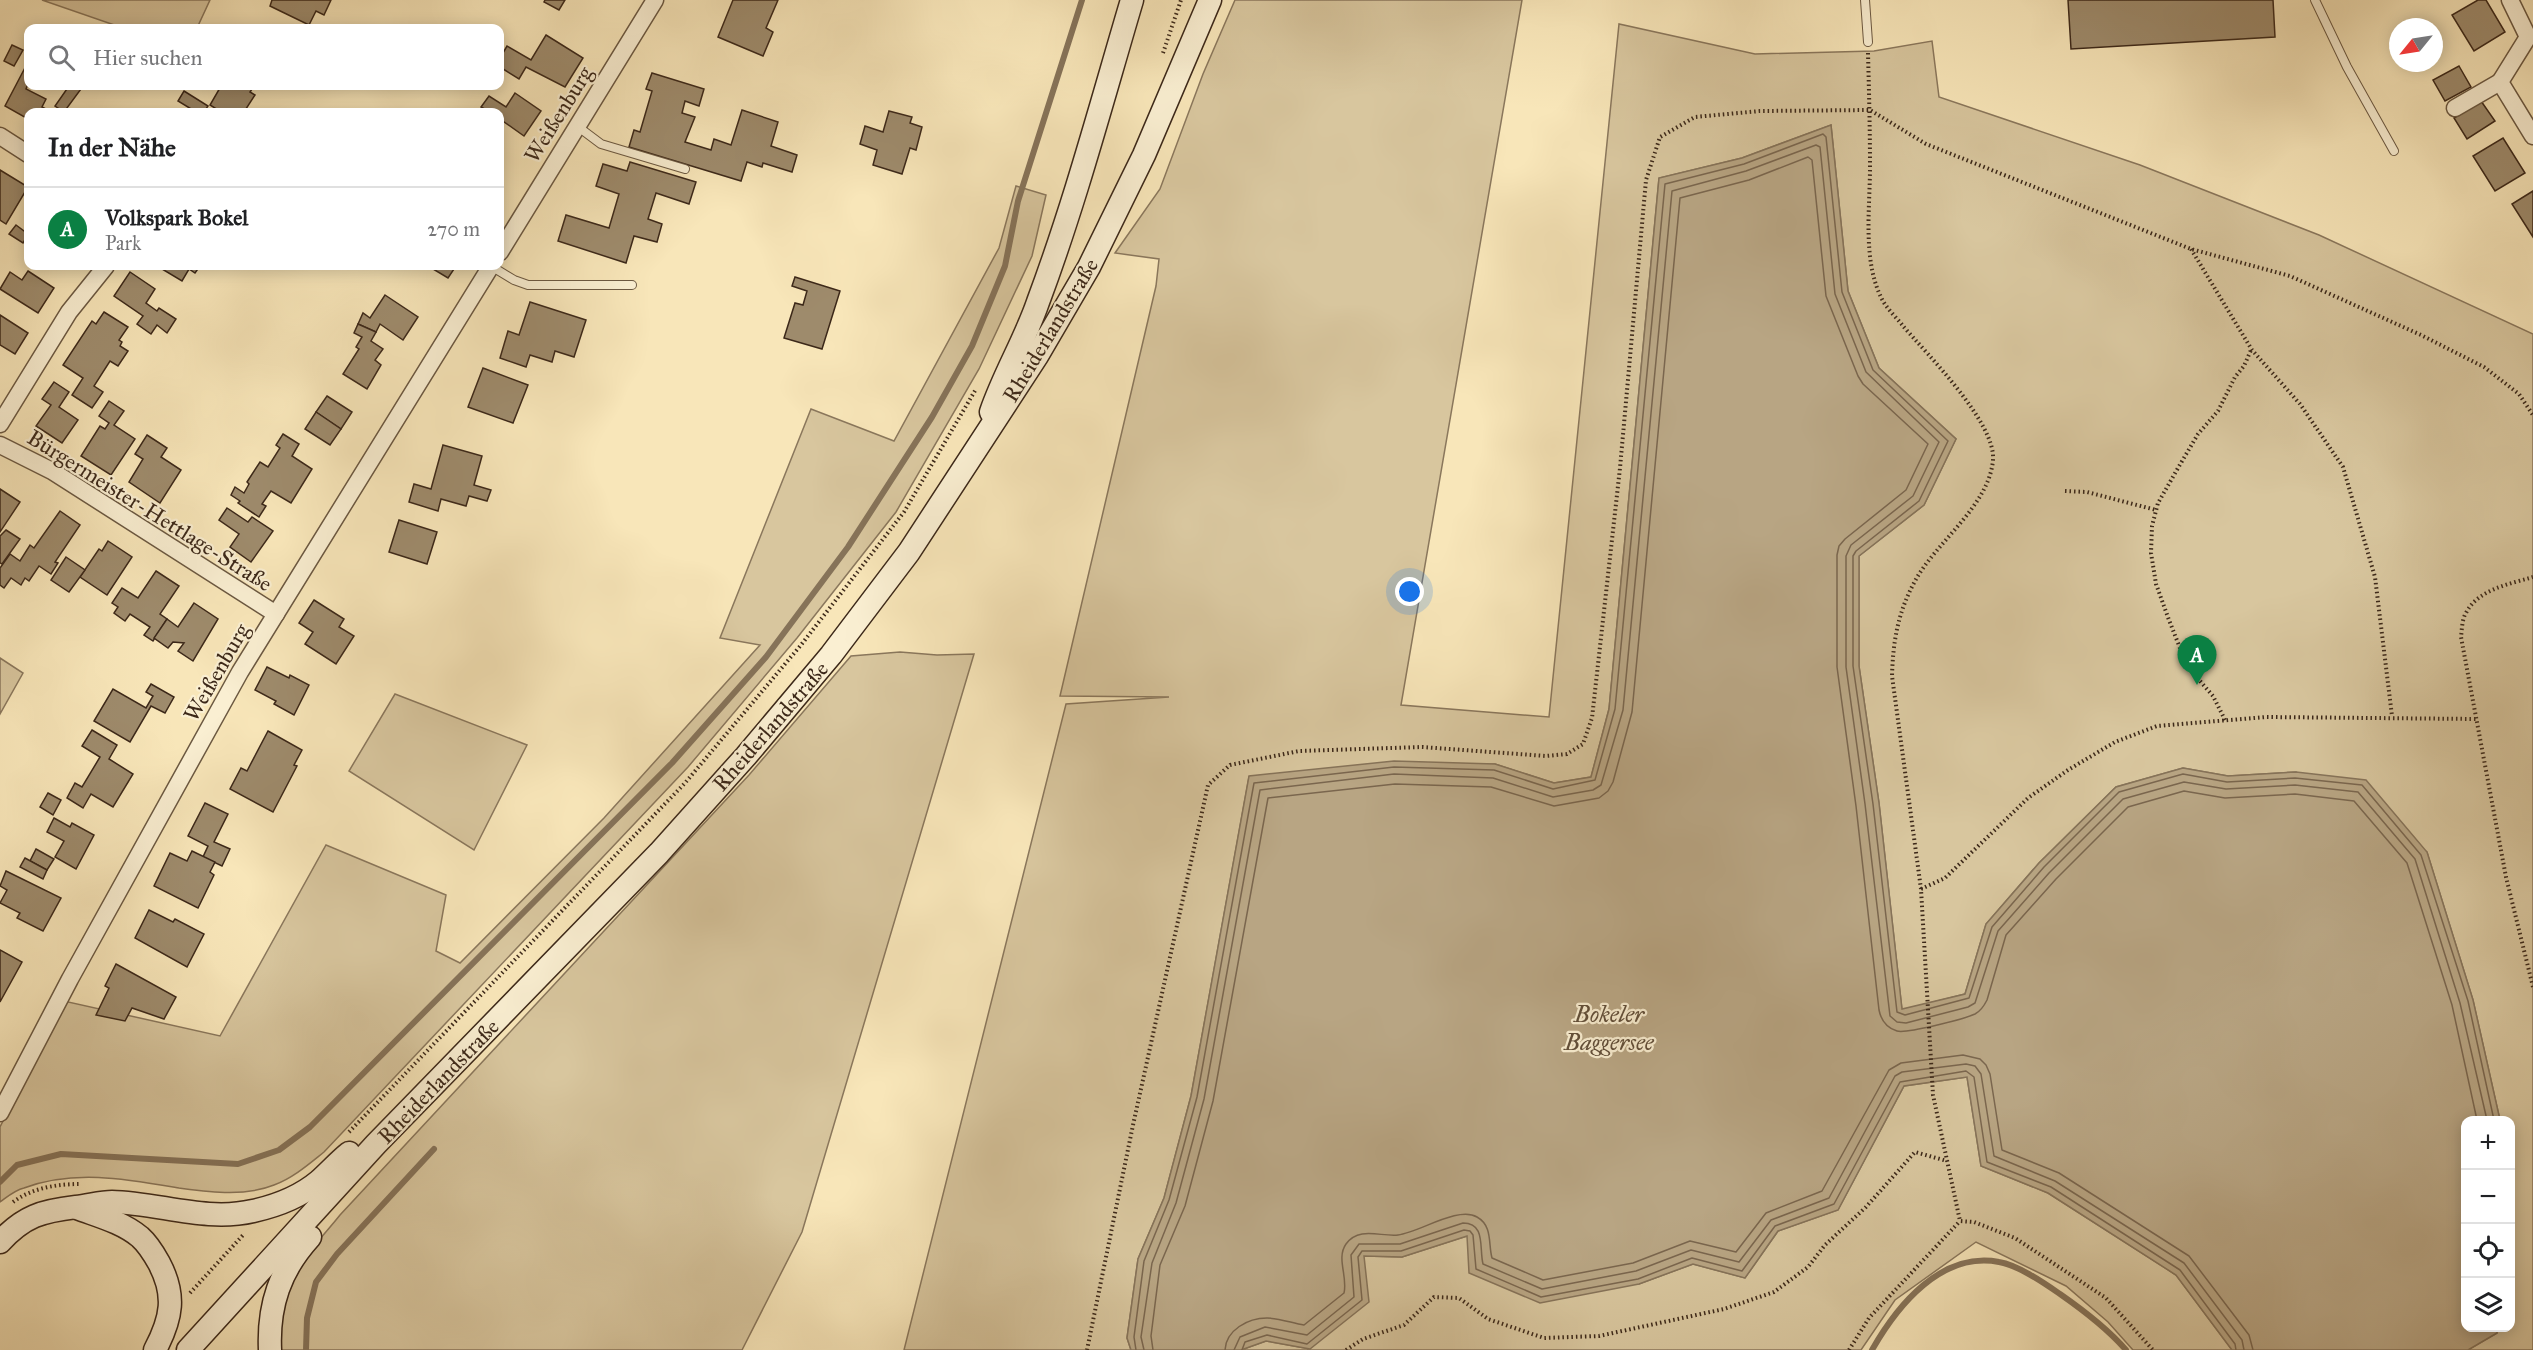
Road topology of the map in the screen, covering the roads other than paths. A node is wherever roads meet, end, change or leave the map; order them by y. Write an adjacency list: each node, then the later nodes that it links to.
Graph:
1 (655, 0): 10 (street, Weißenburg)
2 (1132, 0): 22 (main road)
3 (1865, 0): 7 (lane)
4 (2315, 0): 14 (lane)
5 (2510, 0): 8 (street)
6 (1214, 3): 22 (main road, Rheiderlandstraße)
7 (1868, 42)
8 (2500, 82): 9 (street); 12 (street)
9 (2455, 108)
10 (577, 126): 15 (lane); 16 (street, Weißenburg)
11 (0, 136): 13 (street)
12 (2533, 136)
13 (24, 151)
14 (2394, 151)
15 (685, 169)
16 (504, 245)
17 (103, 270): 21 (street)
18 (489, 270): 24 (street, Weißenburg)
19 (498, 270): 20 (lane)
20 (632, 285)
21 (0, 424)
22 (981, 441): 26 (main road, Rheiderlandstraße)
23 (0, 445): 24 (street, Bürgermeister-Hettlage-Straße)
24 (276, 614): 25 (street, Weißenburg)
25 (0, 1113)
26 (376, 1144): 27 (main road, Rheiderlandstraße); 28 (main road)
27 (333, 1190): 31 (main road, Rheiderlandstraße); 32 (main road)
28 (75, 1207): 29 (main road); 30 (main road)
29 (0, 1242)
30 (155, 1350)
31 (188, 1350)
32 (270, 1350)

